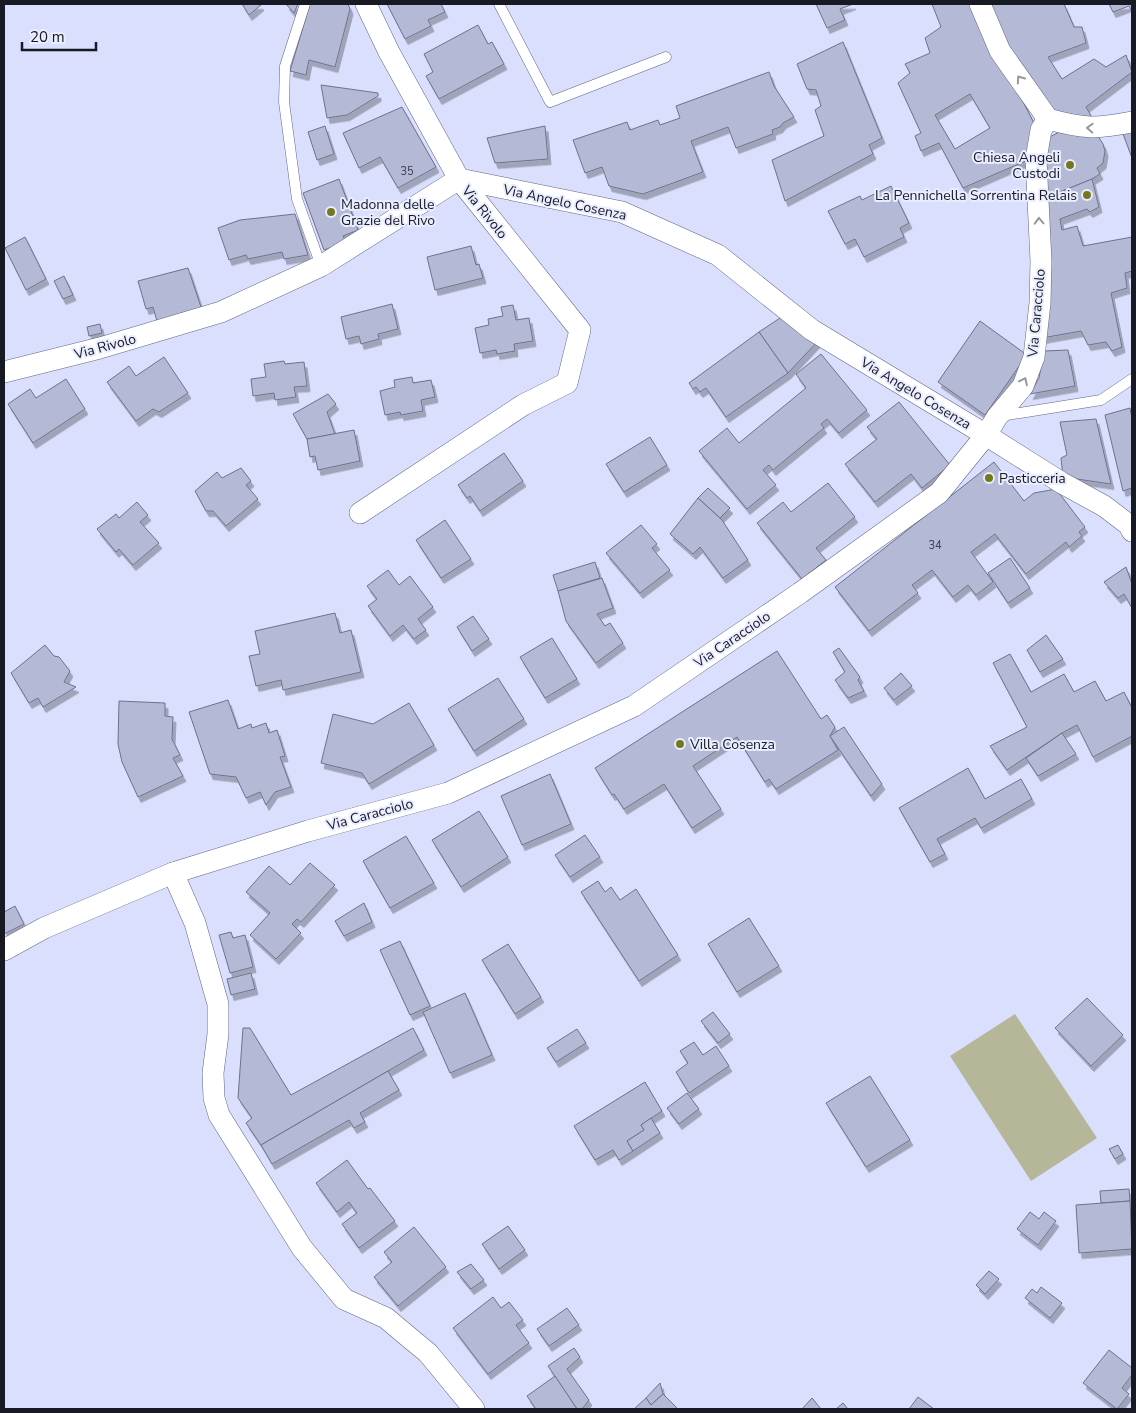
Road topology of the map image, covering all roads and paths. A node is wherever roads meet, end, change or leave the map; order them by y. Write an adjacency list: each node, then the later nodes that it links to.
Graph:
1 (304, 4): 9 (lane)
2 (366, 4): 8 (street)
3 (499, 4): 5 (lane)
4 (980, 4): 6 (street, one-way to 4)
5 (666, 57)
6 (1048, 119): 7 (street, one-way to 6); 12 (street, Via Caracciolo, one-way to 6)
7 (1132, 122)
8 (459, 180): 9 (street, Via Rivolo); 12 (street, Via Angelo Cosenza); 13 (street, Via Rivolo)
9 (321, 266): 10 (street, Via Rivolo)
10 (4, 372)
11 (1132, 379): 12 (lane)
12 (992, 426): 14 (street, Via Angelo Cosenza); 15 (street, Via Caracciolo)
13 (360, 513)
14 (1132, 530)
15 (173, 874): 16 (street, Via Caracciolo); 17 (street)
16 (4, 950)
17 (474, 1409)

